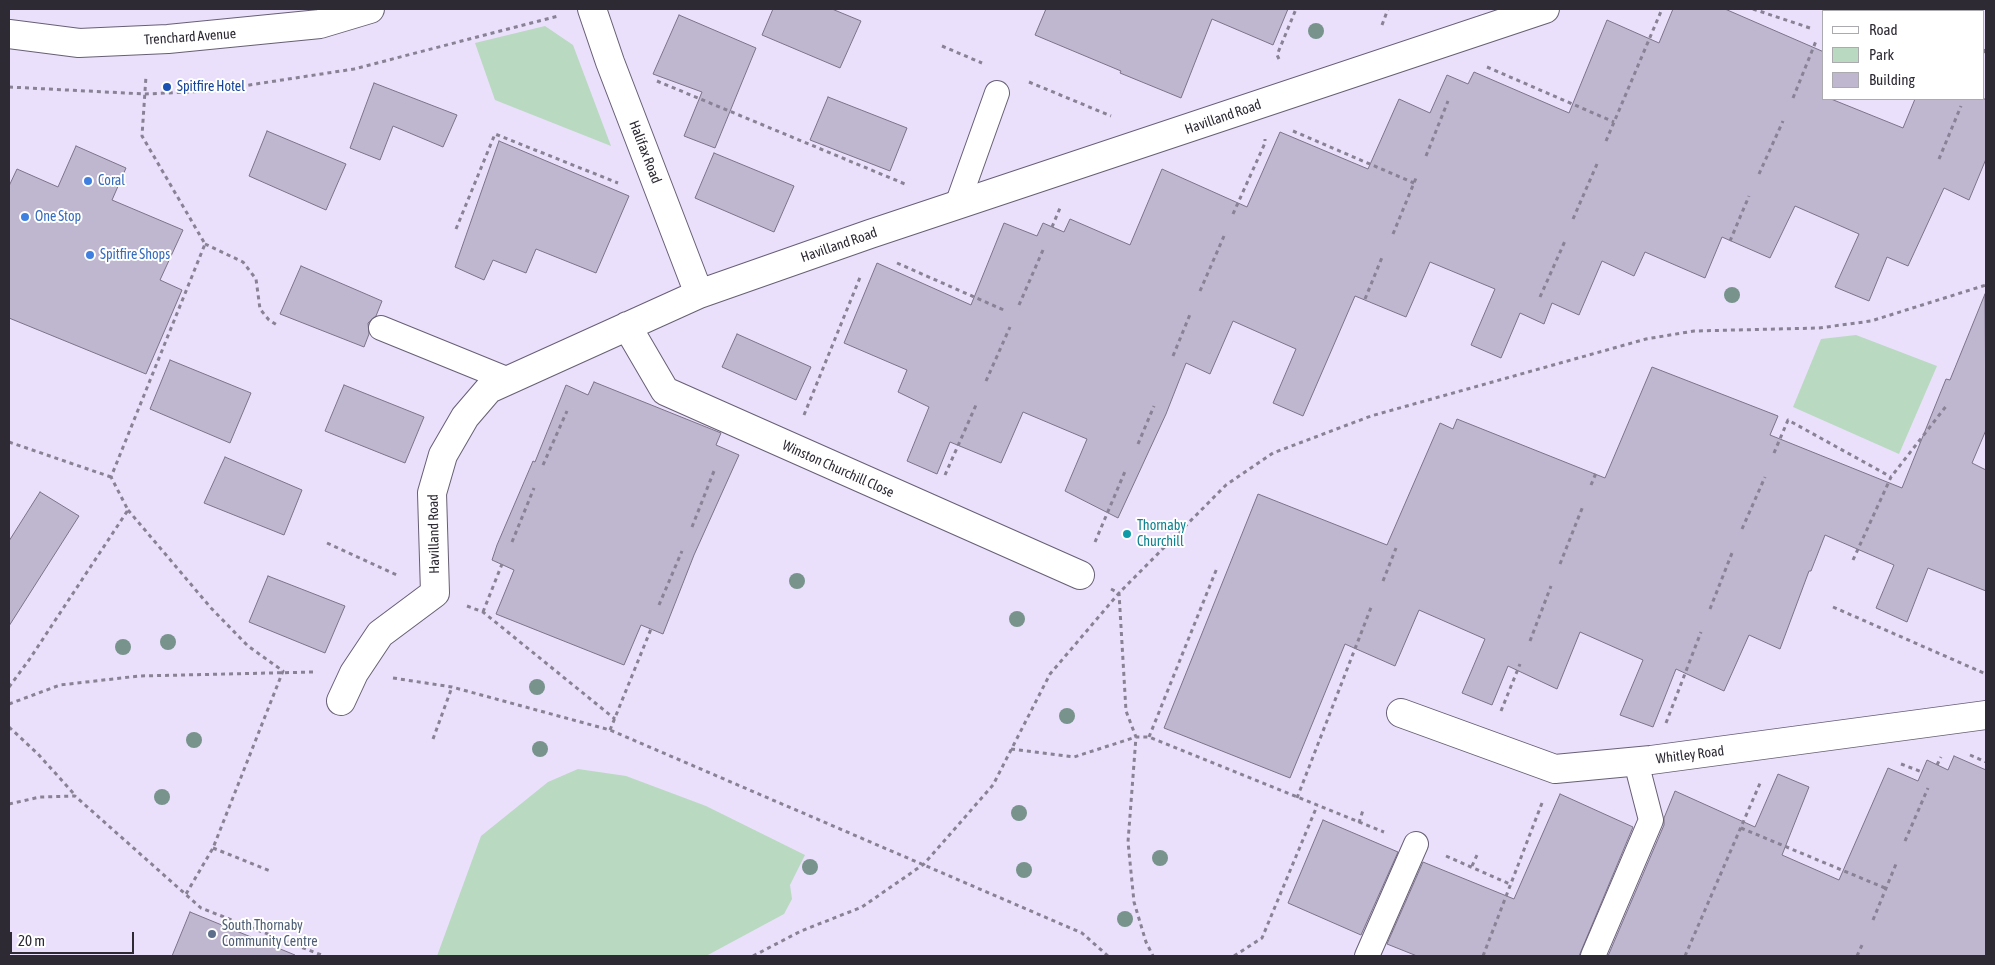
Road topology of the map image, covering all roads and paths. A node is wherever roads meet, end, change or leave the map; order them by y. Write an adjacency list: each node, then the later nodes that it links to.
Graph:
1 (370, 9): 11 (street, Trenchard Avenue)
2 (592, 9): 14 (street, Halifax Road)
3 (1296, 9): 20 (path)
4 (1545, 9): 10 (street, Havilland Road)
5 (1662, 9): 26 (path)
6 (1753, 9): 8 (path)
7 (560, 16): 18 (path)
8 (1810, 28)
9 (9, 34): 11 (street, Trenchard Avenue)
10 (1472, 34): 20 (street, Havilland Road); 26 (path)
11 (148, 40): 18 (path)
12 (1816, 41): 21 (path)
13 (942, 46): 15 (path)
14 (610, 62): 36 (street, Halifax Road); 37 (path)
15 (987, 65)
16 (1027, 81): 27 (path)
17 (9, 87): 18 (path)
18 (145, 94): 46 (path)
19 (997, 94): 37 (lane)
20 (1288, 95): 24 (street, Havilland Road)
21 (1793, 98)
22 (1448, 101): 29 (path)
23 (1961, 106): 30 (path)
24 (1258, 111): 27 (street, Havilland Road); 34 (path); 38 (path)
25 (1783, 121): 32 (path)
26 (1614, 122): 28 (path)
27 (1163, 137): 37 (street, Havilland Road)
28 (1606, 141)
29 (1426, 156)
30 (1938, 159)
31 (1597, 164): 39 (path)
32 (1759, 174)
33 (1416, 178): 34 (path)
34 (1414, 183): 41 (path)
35 (1749, 196): 44 (path)
36 (663, 202): 40 (path); 51 (street, Halifax Road)
37 (957, 205): 45 (street, Havilland Road)
38 (1233, 214)
39 (1573, 219)
40 (456, 229)
41 (1392, 234)
42 (1224, 236): 50 (path)
43 (1565, 240): 52 (path)
44 (1730, 241)
45 (870, 243): 51 (street, Havilland Road); 55 (path); 70 (path)
46 (205, 244): 57 (path); 76 (path)
47 (1043, 250): 54 (path)
48 (1383, 255): 53 (path)
49 (1986, 285): 98 (path)
50 (1200, 291)
51 (699, 294): 58 (street, Havilland Road)
52 (1540, 297)
53 (1365, 299)
54 (1019, 305)
55 (1006, 311)
56 (1190, 312): 61 (path)
57 (277, 325)
58 (627, 326): 62 (street, Havilland Road); 70 (street, Winston Churchill Close)
59 (1010, 327): 63 (path)
60 (381, 328): 62 (lane)
61 (1172, 356)
62 (509, 380): 99 (street, Havilland Road)
63 (986, 381)
64 (976, 405): 82 (path)
65 (1947, 405): 78 (path)
66 (1154, 406): 69 (path)
67 (567, 411): 72 (path)
68 (9, 442): 76 (path)
69 (1138, 444)
70 (791, 448): 82 (street, Winston Churchill Close)
71 (1774, 453): 78 (path)
72 (543, 465)
73 (1126, 469): 95 (path)
74 (714, 471): 84 (path)
75 (1596, 473): 79 (path)
76 (111, 477): 83 (path)
77 (1765, 477): 85 (path)
78 (1891, 477): 91 (path)
79 (1591, 485)
80 (534, 488): 86 (path)
81 (1583, 506): 93 (path)
82 (930, 509): 95 (street, Winston Churchill Close)
83 (128, 510): 109 (path); 112 (path)
84 (692, 527)
85 (1742, 529)
86 (512, 542)
87 (327, 543): 99 (path)
88 (1396, 548): 96 (path)
89 (682, 551): 101 (path)
90 (1732, 554): 103 (path)
91 (1853, 560)
92 (502, 564): 104 (path)
93 (1560, 564)
94 (1217, 568): 122 (path)
95 (1080, 575)
96 (1383, 580)
97 (1551, 586): 107 (path)
98 (1119, 592): 121 (path); 126 (path)
99 (435, 593): 104 (path); 110 (street, Havilland Road)
100 (1372, 604): 131 (path)
101 (659, 605)
102 (1833, 608): 111 (path)
103 (1710, 609)
104 (482, 612): 118 (path)
105 (651, 629): 118 (path)
106 (1701, 632): 127 (path)
107 (1530, 641)
108 (1520, 664): 124 (path)
109 (283, 671): 110 (path); 115 (path); 139 (path)
110 (354, 673): 113 (path); 114 (street, Havilland Road)
111 (1986, 674)
112 (9, 687)
113 (452, 687): 120 (path); 123 (path)
114 (341, 700)
115 (9, 704)
116 (1401, 713): 124 (street, Whitley Road)
117 (1986, 715): 125 (street, Whitley Road)
118 (615, 719): 120 (path)
119 (9, 727): 130 (path)
120 (610, 730): 141 (path)
121 (1136, 737): 122 (path); 126 (path); 153 (path)
122 (1149, 737): 131 (path)
123 (432, 739)
124 (1487, 744): 128 (street, Whitley Road)
125 (1776, 744): 127 (street, Whitley Road); 136 (path)
126 (1011, 749): 141 (path)
127 (1644, 761): 128 (street, Whitley Road); 157 (lane)
128 (1555, 770): 145 (path)
129 (1928, 788): 137 (path)
130 (75, 796): 132 (path); 147 (path)
131 (1297, 798): 133 (path)
132 (9, 804)
133 (1317, 806): 135 (path); 154 (path)
134 (1363, 810): 135 (path)
135 (1358, 822): 138 (path)
136 (1741, 828): 146 (path); 158 (path)
137 (1905, 841)
138 (1416, 844): 143 (path); 155 (lane)
139 (213, 848): 144 (path); 147 (path)
140 (1477, 855): 143 (path)
141 (924, 864): 151 (path); 152 (path)
142 (1896, 864): 146 (path)
143 (1472, 866): 145 (path)
144 (270, 871)
145 (1512, 885): 156 (path)
146 (1885, 888): 148 (path)
147 (186, 894): 150 (path)
148 (1873, 920)
149 (1863, 943): 159 (path)
150 (324, 956)
151 (753, 956)
152 (1108, 956)
153 (1153, 956)
154 (1234, 956)
155 (1367, 956)
156 (1483, 956)
157 (1593, 956)
158 (1686, 956)
159 (1857, 956)

